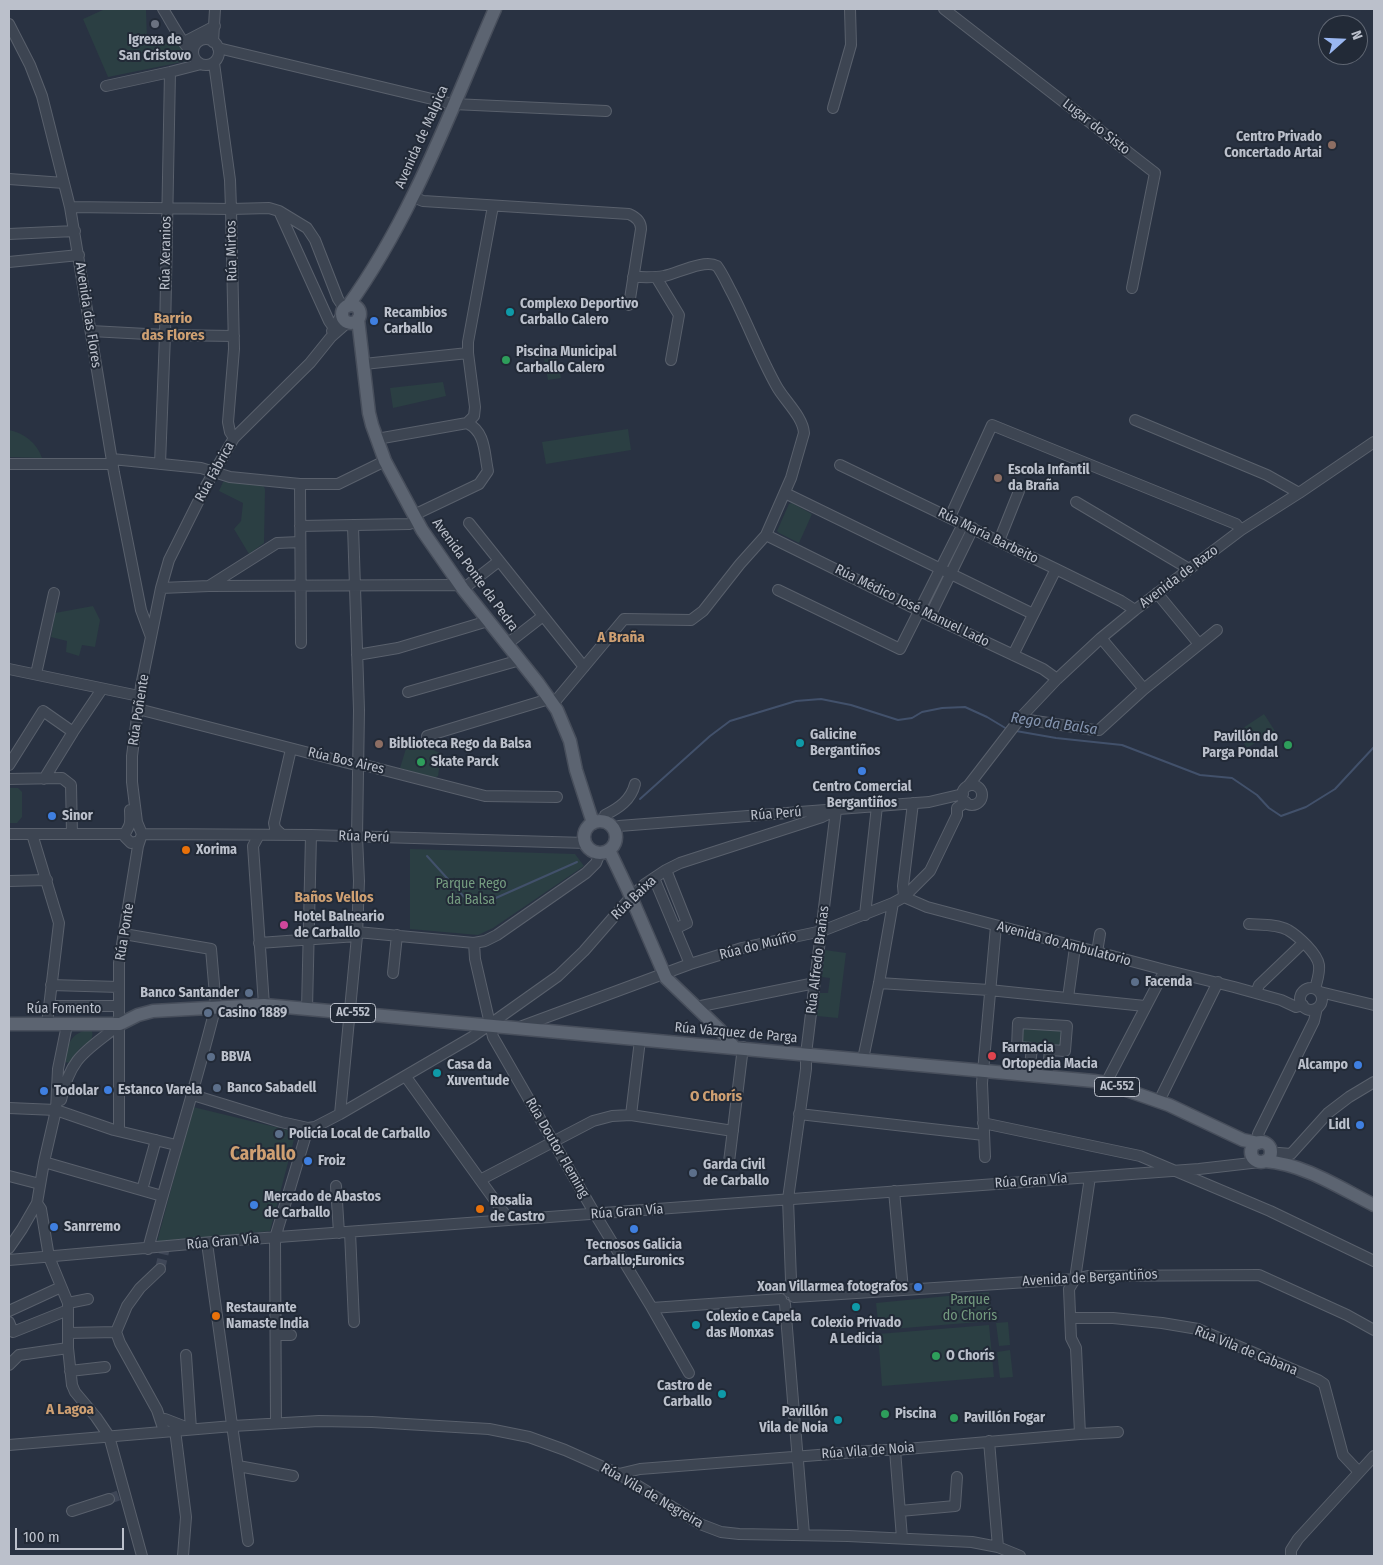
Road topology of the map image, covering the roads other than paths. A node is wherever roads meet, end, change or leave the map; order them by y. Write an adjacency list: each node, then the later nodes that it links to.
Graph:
1 (163, 9): 8 (street)
2 (215, 9): 7 (street, Rúa Mirtos)
3 (495, 9): 14 (main road, Avenida de Malpica)
4 (850, 9): 15 (street)
5 (944, 9): 33 (street, Lugar do Sisto)
6 (9, 24): 18 (street, Avenida das Flores)
7 (215, 26): 8 (street); 9 (street, Rúa Mirtos)
8 (190, 43): 9 (street); 11 (street)
9 (216, 45): 10 (street, Rúa Mirtos); 14 (street)
10 (214, 62): 11 (street); 23 (street, Rúa Mirtos)
11 (200, 64): 12 (street)
12 (170, 72): 13 (street); 22 (street, Rúa Xeranios)
13 (106, 86)
14 (454, 104): 16 (street); 19 (main road, Avenida de Malpica)
15 (833, 108)
16 (606, 111)
17 (9, 179): 18 (street)
18 (64, 183): 21 (street, Avenida das Flores)
19 (412, 197): 20 (street); 35 (main road, Avenida de Malpica)
20 (493, 206): 32 (street); 40 (street)
21 (70, 207): 22 (street); 27 (street, Avenida das Flores)
22 (167, 208): 23 (street); 38 (street, Rúa Xeranios)
23 (231, 209): 24 (street); 39 (street, Rúa Mirtos)
24 (279, 211): 25 (street); 26 (street)
25 (293, 218): 26 (street); 35 (street)
26 (283, 222): 37 (street)
27 (75, 231): 28 (street); 29 (street, Avenida das Flores)
28 (9, 234)
29 (79, 255): 30 (street); 36 (street, Avenida das Flores)
30 (9, 262)
31 (656, 277): 32 (street); 41 (street); 56 (street)
32 (633, 278): 34 (street)
33 (1132, 288)
34 (629, 305)
35 (350, 314): 37 (street, Rúa Fábrica); 42 (main road, Avenida Ponte da Pedra)
36 (91, 331): 38 (street); 49 (street, Avenida das Flores)
37 (332, 332): 45 (street, Rúa Fábrica)
38 (165, 335): 39 (street); 51 (street, Rúa Xeranios)
39 (234, 336): 45 (street, Rúa Mirtos)
40 (468, 353): 42 (street); 44 (street)
41 (671, 360)
42 (364, 364): 46 (main road, Avenida Ponte da Pedra)
43 (1135, 420): 57 (street)
44 (467, 423): 46 (street); 60 (street)
45 (234, 438): 53 (street, Rúa Fábrica)
46 (377, 439): 48 (main road, Avenida Ponte da Pedra)
47 (1374, 442): 57 (street, Avenida de Razo)
48 (385, 461): 54 (street); 60 (main road, Avenida Ponte da Pedra)
49 (112, 462): 50 (street); 51 (street); 85 (street, Avenida das Flores)
50 (9, 464)
51 (160, 464): 53 (street)
52 (840, 465): 59 (street, Rúa María Barbeito)
53 (213, 472): 54 (street); 79 (street, Rúa Fábrica)
54 (300, 484): 63 (street)
55 (1019, 491): 68 (street)
56 (784, 493): 67 (street); 71 (street)
57 (1299, 494): 66 (street, Avenida de Razo)
58 (1076, 502): 72 (street)
59 (950, 517): 62 (street, Rúa María Barbeito); 66 (street)
60 (416, 518): 64 (street); 78 (main road, Avenida Ponte da Pedra)
61 (469, 523): 70 (street)
62 (963, 524): 65 (street, Rúa María Barbeito); 71 (street)
63 (300, 526): 64 (street); 69 (street)
64 (353, 526): 77 (street)
65 (973, 528): 68 (street, Rúa María Barbeito); 74 (street)
66 (1241, 530): 72 (street, Avenida de Razo)
67 (766, 535): 84 (street, Rúa Médico José Manuel Lado); 100 (street)
68 (999, 541): 73 (street, Rúa María Barbeito)
69 (300, 542): 75 (street); 76 (street)
70 (499, 561): 78 (street); 88 (street)
71 (941, 568): 74 (street); 84 (street)
72 (1189, 568): 82 (street, Avenida de Razo)
73 (1056, 569): 83 (street, Rúa María Barbeito); 86 (street)
74 (951, 573): 86 (street); 89 (street)
75 (210, 586): 76 (street); 79 (street)
76 (301, 586): 77 (street); 94 (street)
77 (355, 586): 78 (street); 97 (street)
78 (462, 587): 90 (main road, Avenida Ponte da Pedra)
79 (161, 588): 87 (street, Rúa Fábrica)
80 (778, 590): 84 (street)
81 (54, 593): 102 (street)
82 (1157, 593): 83 (street, Avenida de Razo); 96 (street)
83 (1135, 610): 93 (street, Avenida de Razo)
84 (920, 611): 89 (street, Rúa Médico José Manuel Lado)
85 (142, 614): 87 (street); 92 (street, Avenida das Flores)
86 (1033, 614): 98 (street)
87 (156, 615): 92 (street, Rúa Fábrica)
88 (543, 616): 95 (street); 100 (street)
89 (930, 616): 98 (street, Rúa Médico José Manuel Lado)
90 (488, 621): 95 (main road, Avenida Ponte da Pedra); 97 (street)
91 (1218, 630): 96 (street)
92 (151, 638): 107 (street, Rúa Poñente)
93 (1101, 638): 103 (street, Avenida de Razo); 105 (street)
94 (301, 643)
95 (507, 644): 99 (main road, Avenida Ponte da Pedra)
96 (1199, 644): 105 (street)
97 (357, 655): 117 (street)
98 (1013, 655): 103 (street, Rúa Médico José Manuel Lado)
99 (520, 660): 106 (street); 108 (main road, Avenida Ponte da Pedra)
100 (584, 667): 108 (street)
101 (9, 669): 102 (street)
102 (36, 674): 104 (street)
103 (1057, 678): 110 (street, Avenida de Razo)
104 (102, 689): 107 (street); 111 (street)
105 (1144, 689): 110 (street)
106 (408, 692)
107 (139, 696): 109 (street, Rúa Poñente)
108 (551, 701): 112 (street); 129 (main road, Avenida Ponte da Pedra)
109 (138, 709): 115 (street, Rúa Bos Aires); 132 (street, Rúa Poñente)
110 (1022, 716): 113 (street, Avenida de Razo)
111 (73, 732): 114 (street); 119 (street)
112 (427, 736)
113 (1005, 737): 118 (street, Rúa do Muíño)
114 (13, 748): 116 (street)
115 (291, 749): 117 (street, Rúa Bos Aires); 137 (street)
116 (9, 765)
117 (357, 765): 123 (street, Rúa Bos Aires); 139 (street)
118 (978, 773): 122 (street); 124 (street, Rúa do Muíño)
119 (44, 778): 120 (street); 135 (street)
120 (9, 779)
121 (635, 784): 129 (street)
122 (980, 788): 124 (street); 124 (street, Rúa do Muíño)
123 (557, 797)
124 (964, 801): 125 (street, Rúa Perú); 147 (street, Rúa do Muíño)
125 (913, 803): 126 (street, Rúa Perú); 147 (street)
126 (877, 806): 127 (street, Rúa Perú); 149 (street)
127 (836, 810): 128 (street, Rúa Perú); 130 (street, Rúa Baixa); 153 (street, Rúa Alfredo Brañas)
128 (791, 814): 130 (street); 131 (street, Rúa Perú)
129 (598, 822): 131 (main road); 140 (main road)
130 (791, 827): 142 (street, Rúa Baixa)
131 (615, 831): 141 (main road)
132 (135, 832): 135 (street, Rúa Perú); 136 (street, Rúa Perú); 154 (street, Rúa Ponte)
133 (9, 834): 134 (street, Rúa Perú)
134 (32, 834): 135 (street, Rúa Perú); 144 (street)
135 (72, 834)
136 (259, 835): 137 (street, Rúa Perú); 160 (street)
137 (282, 835): 138 (street, Rúa Perú)
138 (311, 835): 139 (street, Rúa Perú); 158 (street)
139 (357, 837): 140 (street, Rúa Perú); 155 (street)
140 (586, 843): 141 (main road)
141 (604, 852): 146 (main road); 159 (street)
142 (666, 870): 143 (street, Rúa Baixa); 152 (street)
143 (654, 878): 146 (street, Rúa Baixa); 152 (street)
144 (47, 880): 145 (street); 171 (street)
145 (9, 881)
146 (631, 897): 167 (main road); 192 (street, Rúa Baixa)
147 (904, 897): 148 (street, Rúa do Muíño); 151 (street, Avenida do Ambulatorio)
148 (893, 903): 149 (street, Rúa do Muíño); 170 (street)
149 (865, 915): 153 (street, Rúa do Muíño)
150 (1249, 924): 161 (street)
151 (996, 926): 162 (street, Avenida do Ambulatorio); 173 (street)
152 (674, 928): 164 (street)
153 (822, 931): 164 (street, Rúa do Muíño); 169 (street, Rúa Alfredo Brañas)
154 (124, 934): 172 (street, Rúa Ponte); 183 (street)
155 (357, 934): 157 (street); 158 (street); 186 (street)
156 (1100, 934): 163 (street)
157 (397, 935): 159 (street); 166 (street)
158 (308, 940): 160 (street); 185 (street)
159 (474, 942): 192 (street, Rúa Doutor Fleming)
160 (259, 943): 178 (street)
161 (1303, 943): 174 (street); 176 (street)
162 (1075, 947): 163 (street, Avenida do Ambulatorio); 175 (street)
163 (1096, 952): 165 (street, Avenida do Ambulatorio)
164 (690, 964): 167 (street, Rúa do Muíño)
165 (1165, 970): 168 (street, Avenida do Ambulatorio); 182 (street)
166 (393, 972)
167 (664, 974): 184 (main road); 193 (street, Rúa do Muíño)
168 (1218, 982): 174 (street, Avenida do Ambulatorio); 210 (street)
169 (815, 983): 184 (street); 199 (street, Rúa Alfredo Brañas)
170 (879, 983): 173 (street); 200 (street)
171 (51, 985): 172 (street); 180 (street)
172 (119, 987): 181 (street, Rúa Ponte)
173 (989, 990): 175 (street); 202 (street)
174 (1256, 993): 177 (street, Avenida do Ambulatorio)
175 (1068, 998): 182 (street)
176 (1319, 998): 177 (street); 177 (street); 179 (street); 224 (street)
177 (1302, 1000)
178 (264, 1005): 183 (main road, Rúa Vázquez de Parga / AC-552); 185 (main road, Rúa Vázquez de Parga / AC-552)
179 (1374, 1005)
180 (49, 1006): 181 (street); 188 (street)
181 (119, 1006): 190 (street, Rúa Ponte)
182 (1145, 1006): 208 (street)
183 (216, 1007): 190 (main road, AC-552); 209 (street)
184 (696, 1007): 196 (main road)
185 (307, 1008): 186 (main road, Rúa Vázquez de Parga / AC-552)
186 (350, 1013): 192 (main road, Rúa Vázquez de Parga / AC-552); 213 (street)
187 (9, 1024): 188 (main road, Rúa Fomento / AC-552)
188 (47, 1024): 189 (main road, Rúa Fomento / AC-552)
189 (67, 1024): 191 (main road, Rúa Fomento / AC-552); 201 (street)
190 (120, 1024): 191 (main road, Rúa Fomento / AC-552); 195 (street); 218 (street, Rúa Ponte)
191 (89, 1025): 195 (street)
192 (490, 1025): 193 (main road, Rúa Vázquez de Parga / AC-552); 206 (street, Rúa Baixa); 222 (street, Rúa Doutor Fleming)
193 (519, 1028): 194 (main road, Rúa Vázquez de Parga / AC-552)
194 (640, 1040): 196 (main road, Rúa Vázquez de Parga / AC-552); 215 (street)
195 (95, 1043): 203 (street)
196 (731, 1045): 199 (main road, Rúa Vázquez de Parga / AC-552); 219 (street)
197 (1032, 1048): 198 (street); 198 (street); 204 (street)
198 (1050, 1050): 205 (street)
199 (806, 1054): 200 (main road, Rúa Vázquez de Parga / AC-552); 214 (street, Rúa Alfredo Brañas)
200 (863, 1059): 202 (main road, Rúa Vázquez de Parga / AC-552)
201 (58, 1069): 203 (street); 212 (street)
202 (983, 1070): 204 (main road, Rúa Vázquez de Parga / AC-552); 216 (street)
203 (69, 1074): 212 (street)
204 (1029, 1074): 205 (main road, Rúa Vázquez de Parga / AC-552)
205 (1047, 1076): 208 (main road, Rúa Vázquez de Parga / AC-552)
206 (406, 1077): 213 (street, Rúa Baixa); 231 (street)
207 (1374, 1082): 224 (street)
208 (1106, 1083): 210 (main road, Rúa Vázquez de Parga / AC-552)
209 (193, 1095): 217 (street); 223 (street)
210 (1159, 1101): 224 (main road, Rúa Vázquez de Parga / AC-552)
211 (9, 1108): 212 (street)
212 (56, 1110): 218 (street); 226 (street)
213 (340, 1114): 217 (street, Rúa Baixa)
214 (799, 1114): 220 (street); 237 (street, Rúa Alfredo Brañas)
215 (631, 1115): 219 (street); 222 (street)
216 (983, 1123): 220 (street); 228 (street)
217 (308, 1128): 244 (street)
218 (119, 1131): 221 (street)
219 (733, 1131): 227 (street)
220 (984, 1135): 225 (street)
221 (156, 1140): 223 (street); 234 (street)
222 (554, 1142): 231 (street); 240 (street, Rúa Doutor Fleming)
223 (176, 1145): 236 (street)
224 (1269, 1156): 228 (street, Rúa Gran Vía); 239 (main road)
225 (985, 1157)
226 (44, 1162): 232 (street); 234 (street)
227 (729, 1162)
228 (1176, 1170): 230 (street, Rúa Gran Vía); 250 (street)
229 (9, 1176): 232 (street)
230 (1090, 1177): 235 (street, Rúa Gran Vía); 252 (street)
231 (480, 1180): 241 (street)
232 (40, 1184): 238 (street)
233 (336, 1186): 243 (street)
234 (142, 1190): 236 (street)
235 (894, 1191): 237 (street, Rúa Gran Vía); 254 (street)
236 (162, 1196): 247 (street)
237 (788, 1199): 240 (street, Rúa Gran Vía); 256 (street, Rúa Alfredo Brañas)
238 (36, 1202): 246 (street); 248 (street)
239 (1374, 1205)
240 (595, 1214): 241 (street, Rúa Gran Vía); 258 (street, Rúa Doutor Fleming)
241 (509, 1220): 242 (street, Rúa Gran Vía)
242 (350, 1232): 243 (street, Rúa Gran Vía); 262 (street)
243 (339, 1233): 244 (street, Rúa Gran Vía)
244 (275, 1238): 245 (street, Rúa Gran Vía); 266 (street)
245 (207, 1243): 247 (street, Rúa Gran Vía); 276 (street)
246 (9, 1248)
247 (148, 1248): 248 (street, Rúa Gran Vía)
248 (49, 1257): 249 (street, Rúa Gran Vía); 253 (street)
249 (9, 1260)
250 (1374, 1261)
251 (160, 1268): 264 (street)
252 (1075, 1278): 254 (street, Avenida de Bergantiños); 260 (street); 263 (street, Avenida de Bergantiños)
253 (61, 1286): 257 (street); 259 (street)
254 (903, 1290): 256 (street, Avenida de Bergantiños)
255 (88, 1298): 257 (street)
256 (787, 1298): 258 (street, Avenida de Bergantiños); 286 (street, Rúa Alfredo Brañas)
257 (68, 1307): 261 (street); 265 (street)
258 (652, 1308): 273 (street, Rúa Doutor Fleming)
259 (9, 1311)
260 (1071, 1318): 280 (street); 288 (street, Rúa Vila de Cabana)
261 (9, 1322)
262 (354, 1322)
263 (1374, 1330)
264 (116, 1332): 265 (street); 274 (street)
265 (68, 1333): 268 (street)
266 (276, 1335): 267 (street); 275 (street)
267 (291, 1335)
268 (68, 1348): 270 (street); 272 (street)
269 (186, 1355): 277 (street)
270 (9, 1365)
271 (105, 1367): 272 (street)
272 (70, 1372): 281 (street)
273 (690, 1373)
274 (160, 1415): 277 (street); 277 (street, Rúa Vila de Negreira); 278 (street)
275 (276, 1423): 276 (street, Rúa Vila de Negreira); 289 (street, Rúa Vila de Negreira)
276 (233, 1426): 277 (street, Rúa Vila de Negreira); 287 (street)
277 (179, 1428): 278 (street, Rúa Vila de Negreira); 300 (street)
278 (151, 1432): 281 (street, Rúa Vila de Negreira)
279 (1118, 1432): 280 (street, Rúa Vila de Noia)
280 (1080, 1434): 282 (street, Rúa Vila de Noia)
281 (109, 1436): 283 (street, Rúa Vila de Negreira); 299 (street)
282 (989, 1441): 284 (street, Rúa Vila de Noia); 298 (street)
283 (9, 1445)
284 (895, 1450): 286 (street, Rúa Vila de Noia); 294 (street)
285 (1374, 1456): 288 (street)
286 (798, 1457): 289 (street, Rúa Vila de Noia); 295 (street, Rúa Alfredo Brañas)
287 (238, 1466): 290 (street); 297 (street)
288 (1359, 1472): 302 (street)
289 (619, 1474): 295 (street, Rúa Vila de Negreira)
290 (293, 1476)
291 (957, 1477): 294 (street)
292 (109, 1498): 293 (street)
293 (72, 1511)
294 (900, 1511): 296 (street)
295 (804, 1534): 296 (street, Rúa Vila de Negreira)
296 (902, 1538): 298 (street, Rúa Vila de Negreira)
297 (248, 1541)
298 (998, 1547): 301 (street, Rúa Vila de Negreira)
299 (142, 1556)
300 (183, 1556)
301 (1020, 1556)
302 (1290, 1556)

